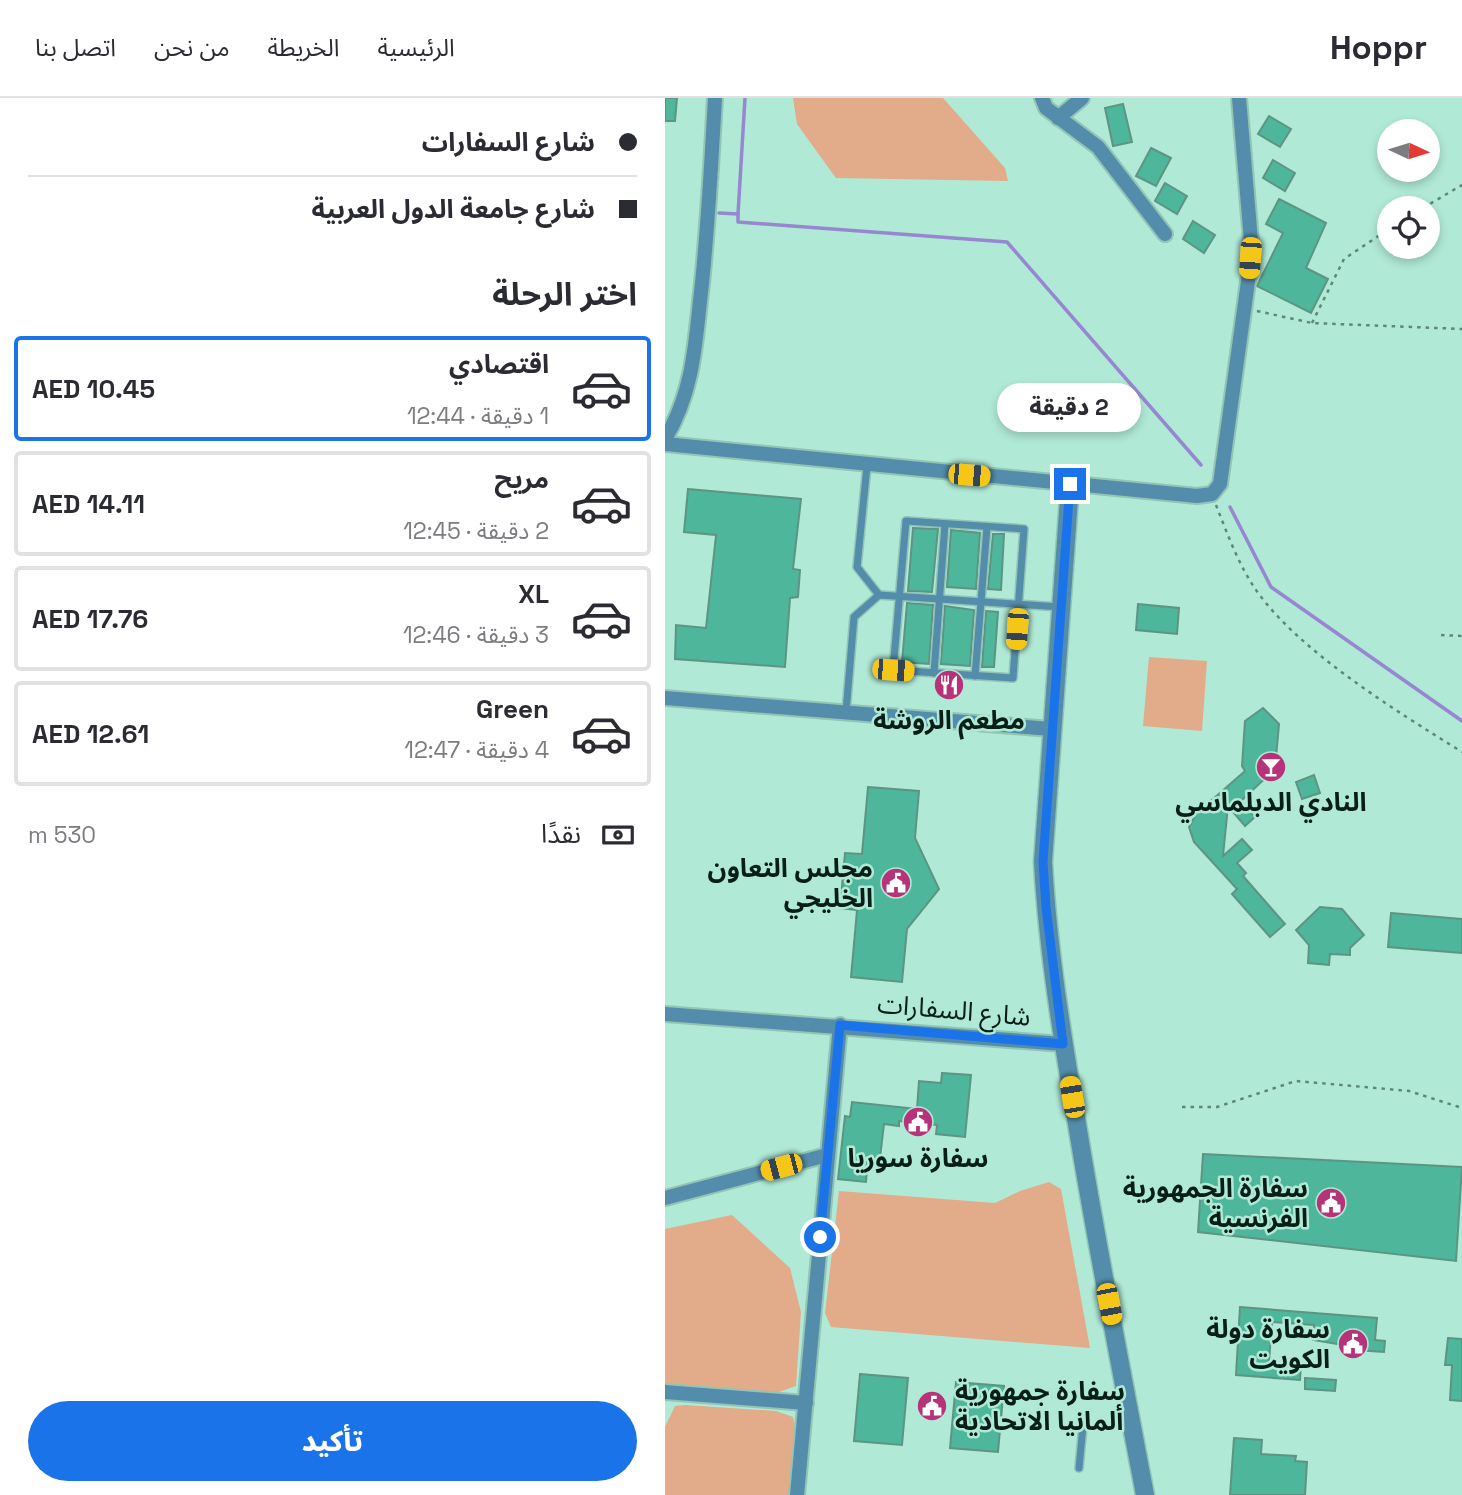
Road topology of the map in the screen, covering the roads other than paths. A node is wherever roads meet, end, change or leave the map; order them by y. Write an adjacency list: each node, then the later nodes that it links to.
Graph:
1 (715, 98): 7 (street)
2 (1042, 98): 5 (street)
3 (1082, 98): 5 (street)
4 (1239, 98): 9 (street)
5 (1058, 118): 6 (street)
6 (1165, 233)
7 (665, 442): 8 (street)
8 (867, 466): 9 (street); 12 (lane)
9 (1070, 484): 17 (street)
10 (945, 524): 11 (lane); 13 (lane); 14 (lane)
11 (987, 527): 15 (lane); 16 (lane)
12 (879, 596): 13 (lane); 21 (lane)
13 (899, 597): 14 (lane); 18 (lane)
14 (939, 599): 15 (lane); 18 (lane)
15 (981, 602): 16 (lane); 19 (lane)
16 (1019, 604): 17 (lane); 19 (lane)
17 (1061, 607): 22 (street)
18 (934, 673): 19 (lane)
19 (975, 676)
20 (665, 698): 21 (street)
21 (846, 712): 22 (street)
22 (1051, 729): 25 (street)
23 (665, 1014): 24 (street, شارع السفارات)
24 (840, 1025): 25 (street, شارع السفارات); 26 (street, شارع السفارات)
25 (1063, 1044): 33 (street)
26 (827, 1154): 27 (street); 29 (street, شارع السفارات)
27 (665, 1198)
28 (665, 1392): 29 (street)
29 (806, 1404): 32 (street, شارع السفارات)
30 (1083, 1426): 31 (lane)
31 (1079, 1468)
32 (797, 1495)
33 (1145, 1495)

